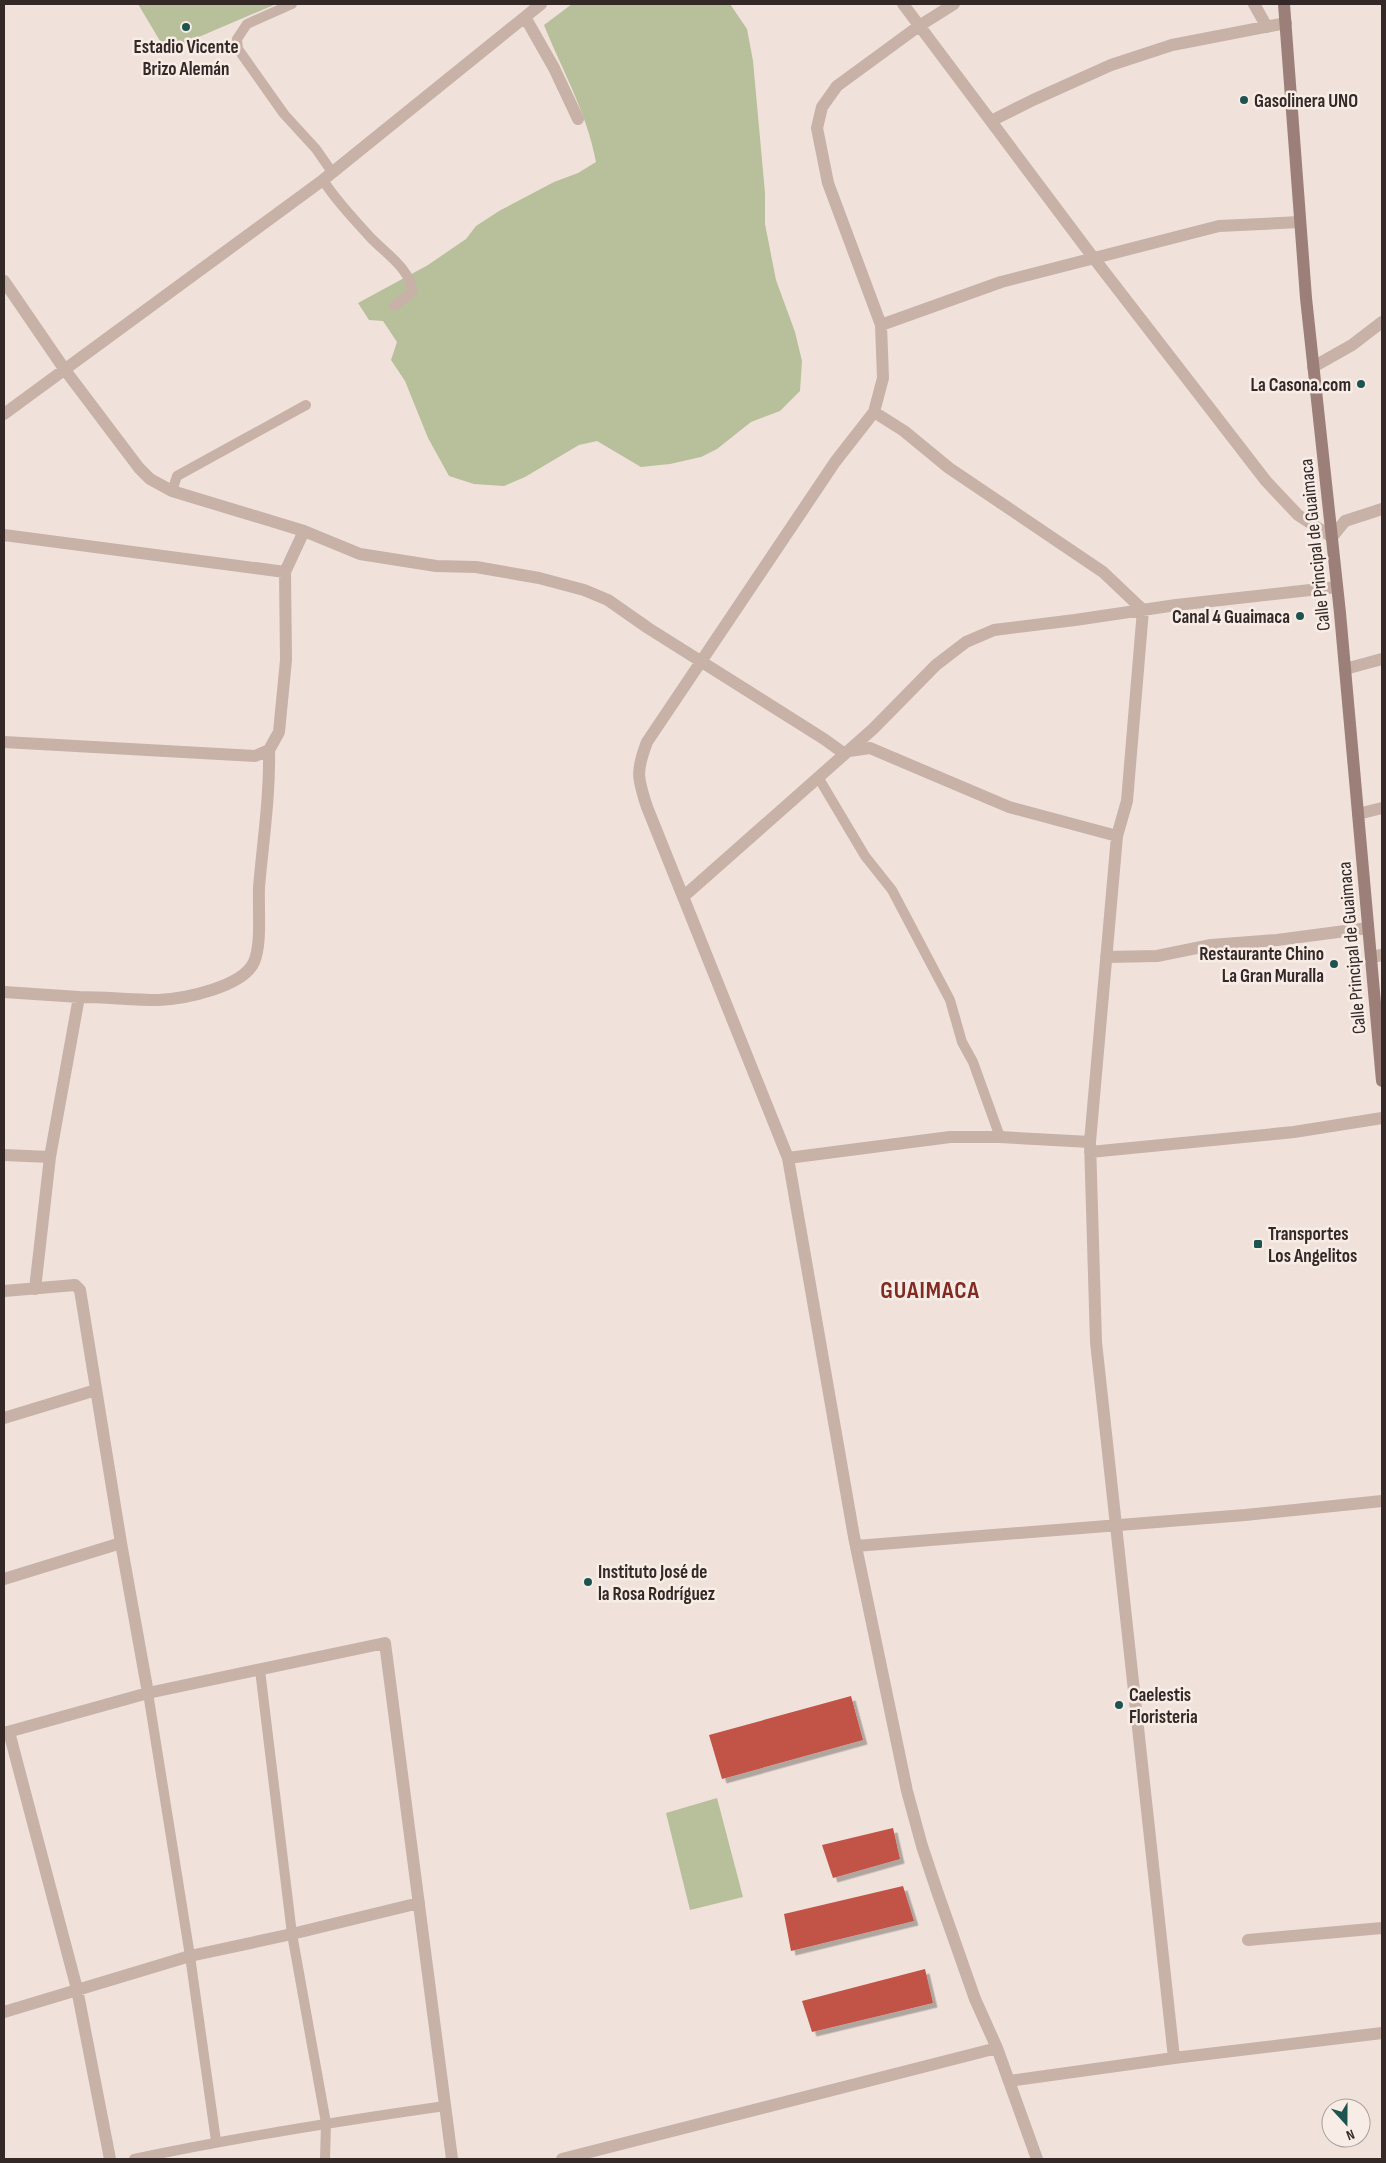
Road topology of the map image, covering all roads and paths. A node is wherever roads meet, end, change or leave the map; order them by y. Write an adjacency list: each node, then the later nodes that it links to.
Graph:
1 (292, 4): 13 (lane)
2 (540, 4): 7 (street)
3 (903, 4): 9 (street)
4 (954, 4): 9 (street)
5 (1254, 4): 10 (street)
6 (1284, 4): 8 (main road, Calle Principal de Guaimaca)
7 (525, 17): 11 (street); 13 (street)
8 (1286, 24): 10 (street); 14 (main road, Calle Principal de Guaimaca)
9 (919, 26): 12 (street); 19 (street)
10 (1267, 27): 12 (street)
11 (578, 119)
12 (991, 122): 15 (street)
13 (328, 176): 17 (lane); 21 (street)
14 (1300, 222): 15 (street); 20 (main road, Calle Principal de Guaimaca)
15 (1095, 259): 19 (street); 29 (street)
16 (4, 281): 21 (street)
17 (394, 306)
18 (1382, 322): 20 (street)
19 (881, 325): 23 (street)
20 (1313, 367): 29 (main road, Calle Principal de Guaimaca)
21 (65, 370): 24 (street); 25 (street)
22 (306, 405): 25 (lane)
23 (874, 412): 32 (street); 34 (street)
24 (4, 414)
25 (172, 491): 27 (street)
26 (1382, 509): 29 (street)
27 (304, 531): 30 (street); 34 (street)
28 (4, 535): 30 (street)
29 (1332, 537): 31 (main road, Calle Principal de Guaimaca)
30 (285, 572): 37 (street)
31 (1337, 587): 32 (street); 35 (main road, Calle Principal de Guaimaca)
32 (1143, 610): 38 (street); 42 (street)
33 (1382, 659): 35 (street)
34 (701, 662): 38 (street); 43 (street)
35 (1345, 670): 41 (main road, Calle Principal de Guaimaca)
36 (4, 742): 37 (street)
37 (269, 750): 48 (street)
38 (847, 751): 39 (street); 42 (street)
39 (818, 777): 43 (street); 51 (lane)
40 (1382, 808): 41 (street)
41 (1358, 814): 44 (main road, Calle Principal de Guaimaca)
42 (1117, 836): 46 (street)
43 (683, 897): 55 (street)
44 (1368, 928): 45 (main road, Calle Principal de Guaimaca); 46 (street)
45 (1377, 956): 49 (main road, Calle Principal de Guaimaca)
46 (1106, 957): 52 (street)
47 (4, 992): 48 (street)
48 (79, 996): 54 (street)
49 (1382, 1082)
50 (1382, 1118): 52 (street)
51 (1000, 1137): 52 (street); 55 (street)
52 (1090, 1147): 61 (street)
53 (4, 1155): 54 (street)
54 (50, 1157): 56 (street)
55 (788, 1158): 63 (street)
56 (35, 1289): 57 (street); 58 (street)
57 (4, 1291)
58 (96, 1390): 59 (street); 62 (street)
59 (4, 1418)
60 (1382, 1501): 61 (street)
61 (1115, 1525): 63 (street); 77 (street)
62 (121, 1544): 64 (street); 66 (street)
63 (856, 1546): 76 (street)
64 (4, 1579)
65 (260, 1670): 66 (street); 68 (street); 70 (lane)
66 (148, 1693): 67 (street); 72 (lane)
67 (6, 1733): 73 (street)
68 (419, 1903): 70 (street); 79 (street)
69 (1382, 1928): 71 (street)
70 (292, 1934): 72 (street); 80 (lane)
71 (1248, 1940)
72 (190, 1956): 73 (street); 81 (lane)
73 (77, 1990): 74 (street); 82 (street)
74 (4, 2012)
75 (1382, 2033): 77 (street)
76 (997, 2048): 78 (street); 86 (street)
77 (1174, 2058): 78 (street)
78 (1009, 2081): 87 (street)
79 (445, 2106): 80 (lane); 85 (street)
80 (326, 2123): 81 (lane); 84 (lane)
81 (216, 2141): 83 (lane)
82 (110, 2159)
83 (134, 2159)
84 (325, 2159)
85 (452, 2159)
86 (562, 2159)
87 (1037, 2159)

